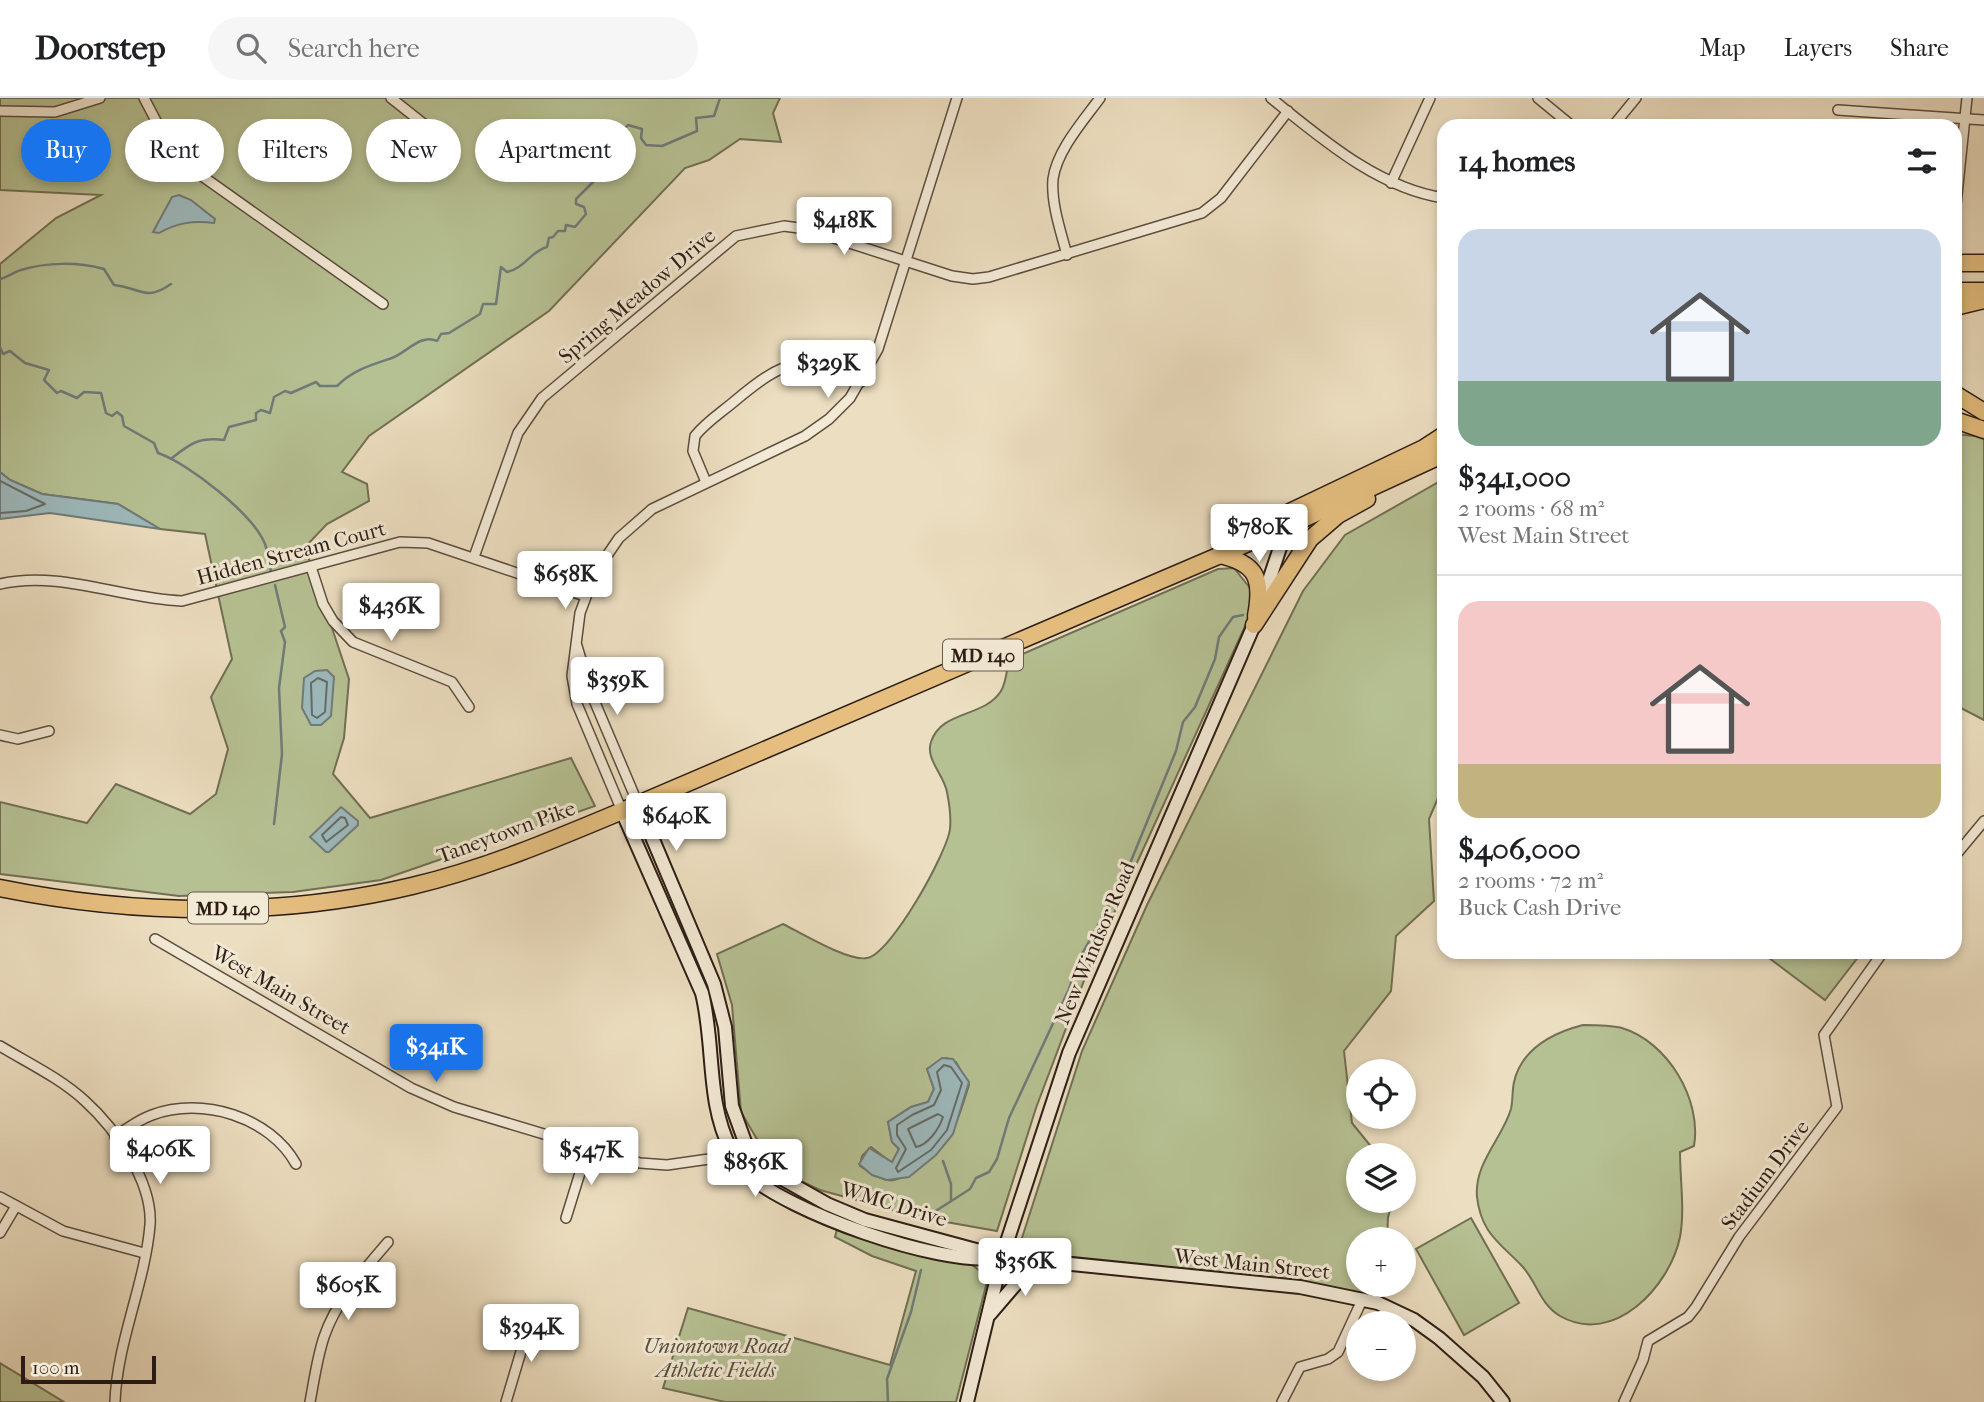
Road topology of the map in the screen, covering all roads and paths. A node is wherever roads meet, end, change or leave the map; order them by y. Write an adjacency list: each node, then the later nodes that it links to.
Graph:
1 (100, 98): 12 (street)
2 (144, 98): 29 (street)
3 (391, 98): 14 (street)
4 (957, 98): 23 (street)
5 (1100, 98): 22 (street)
6 (1271, 98): 13 (street)
7 (1430, 98): 20 (street)
8 (1538, 98): 15 (street)
9 (1636, 98): 16 (street)
10 (1967, 98): 17 (street)
11 (1838, 110): 17 (street)
12 (0, 111)
13 (1287, 111): 20 (street); 22 (street, Spring Meadow Drive)
14 (418, 119)
15 (1564, 119)
16 (1619, 119)
17 (1965, 119): 18 (street); 19 (street)
18 (1984, 120)
19 (1962, 148)
20 (1391, 183): 21 (street)
21 (1437, 197)
22 (1068, 255): 23 (street, Spring Meadow Drive)
23 (906, 262): 31 (street); 42 (street, Spring Meadow Drive)
24 (1962, 263): 25 (highway)
25 (1984, 263)
26 (1962, 291): 27 (highway)
27 (1984, 291)
28 (1984, 300): 30 (highway)
29 (383, 304)
30 (1962, 305)
31 (861, 382): 39 (street); 39 (street)
32 (1962, 398): 33 (highway)
33 (1984, 412)
34 (1962, 422): 35 (highway)
35 (1984, 430)
36 (1437, 440): 40 (highway, MD 140)
37 (1437, 456): 40 (highway, MD 140)
38 (1437, 457): 47 (highway)
39 (706, 482): 45 (street)
40 (1289, 518): 41 (highway, Taneytown Pike / MD 140); 46 (highway, Taneytown Pike / MD 140); 47 (main road, New Windsor Road)
41 (1219, 555): 46 (highway, Taneytown Pike / MD 140); 47 (highway)
42 (474, 557): 43 (street, Hidden Stream Court); 45 (street, Hidden Stream Court)
43 (312, 567): 44 (street, Hidden Stream Court); 49 (street)
44 (0, 584)
45 (585, 596): 48 (street)
46 (1109, 600): 52 (highway, Taneytown Pike / MD 140)
47 (1255, 625): 71 (main road, New Windsor Road)
48 (576, 634): 52 (street); 53 (street)
49 (469, 707)
50 (50, 732): 51 (street)
51 (0, 735)
52 (638, 804): 53 (highway, Taneytown Pike / MD 140); 61 (main road, WMC Drive)
53 (622, 811): 56 (highway, Taneytown Pike / MD 140); 63 (main road, WMC Drive)
54 (1984, 821): 55 (street)
55 (1962, 848)
56 (0, 888)
57 (155, 939): 62 (street, West Main Street)
58 (1879, 959): 82 (street, Stadium Drive)
59 (0, 1046): 60 (street)
60 (114, 1137): 64 (street); 70 (street)
61 (745, 1142): 63 (street, West Main Street); 71 (main road, WMC Drive)
62 (588, 1147): 63 (street, West Main Street); 67 (street)
63 (730, 1149): 71 (main road, WMC Drive)
64 (296, 1164)
65 (0, 1197): 66 (street)
66 (16, 1206): 68 (street); 70 (street)
67 (566, 1219)
68 (0, 1233)
69 (388, 1242): 77 (street)
70 (144, 1253): 76 (street)
71 (1002, 1258): 72 (main road, West Main Street); 74 (main road, New Windsor Road)
72 (1047, 1262): 73 (main road, West Main Street); 74 (main road)
73 (1363, 1298): 80 (street); 81 (main road, West Main Street)
74 (987, 1317): 79 (main road, New Windsor Road)
75 (531, 1318): 78 (street)
76 (115, 1402)
77 (310, 1402)
78 (506, 1402)
79 (967, 1402)
80 (1282, 1402)
81 (1503, 1402)
82 (1624, 1402)

